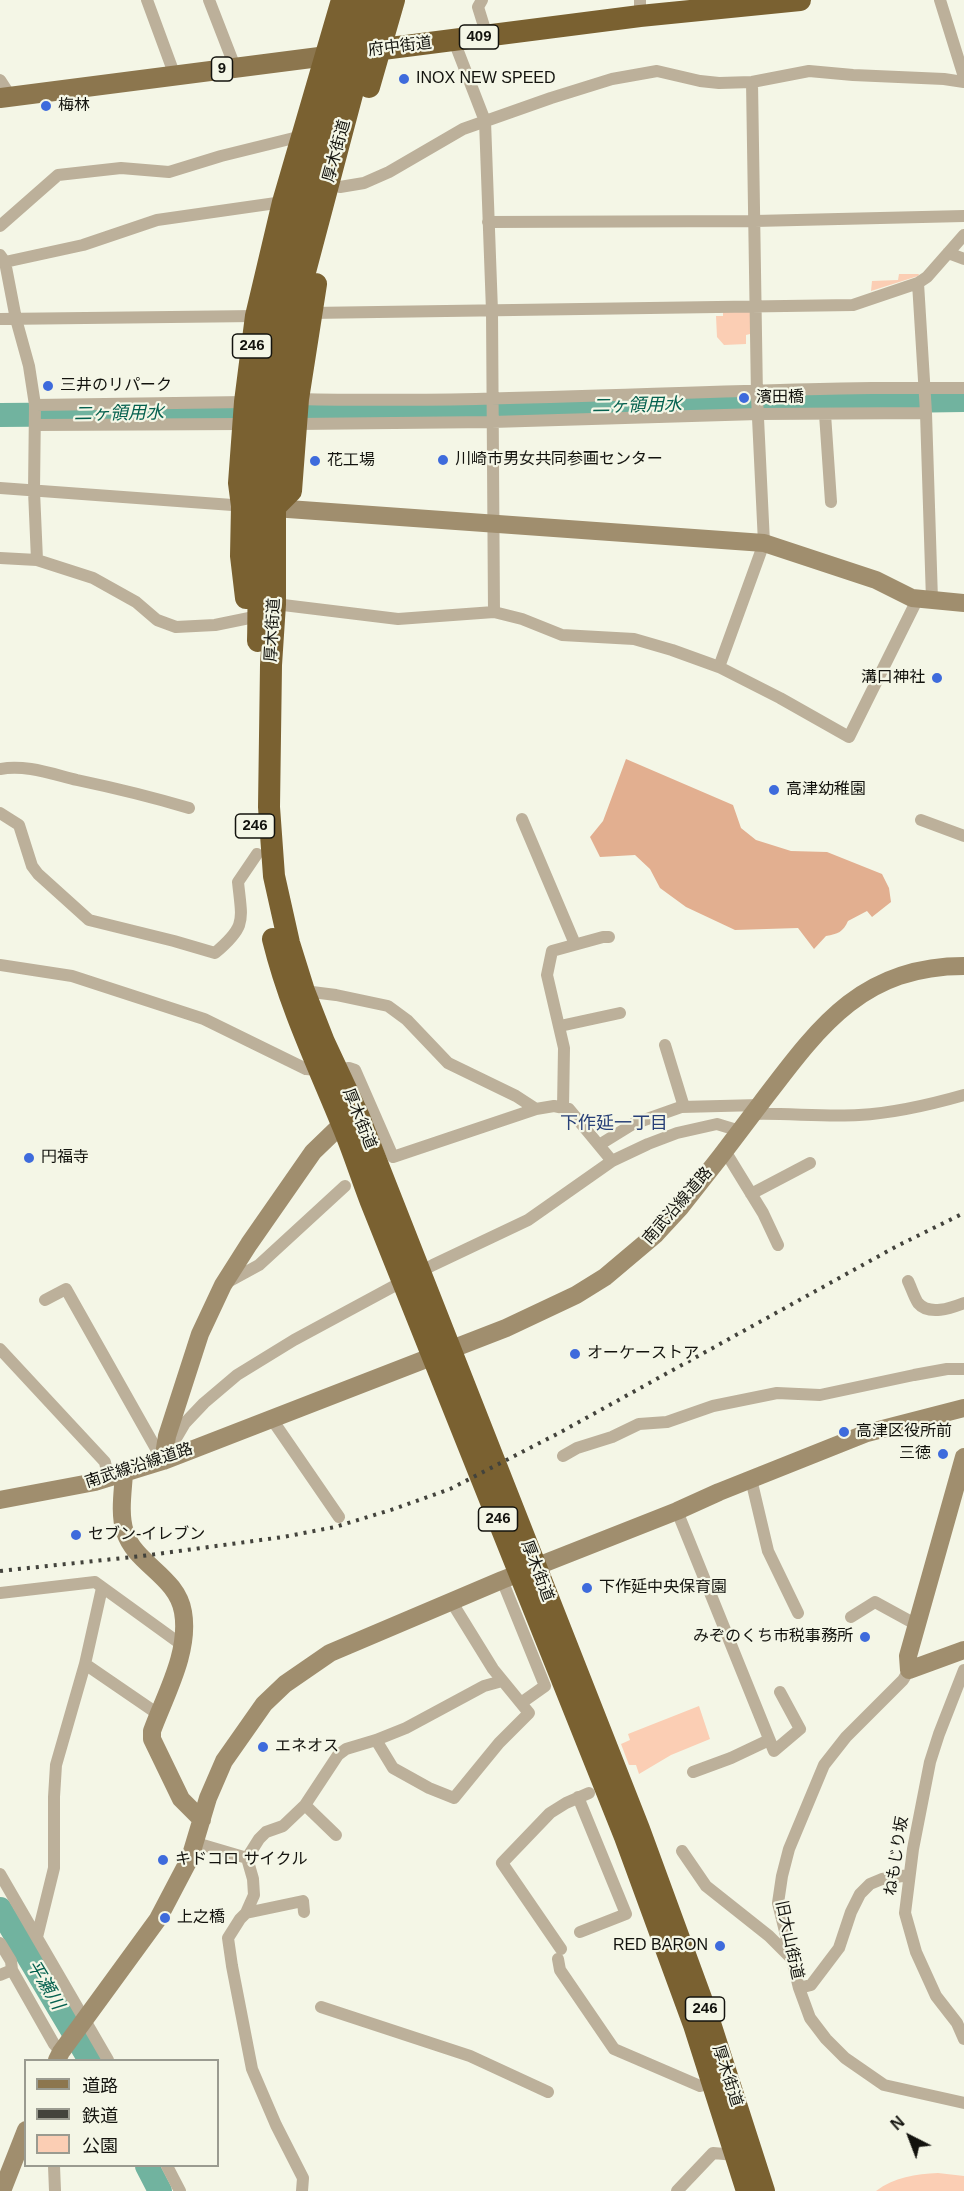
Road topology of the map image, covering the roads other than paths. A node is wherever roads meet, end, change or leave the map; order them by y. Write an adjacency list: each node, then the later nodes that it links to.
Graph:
1 (147, 0): 16 (street)
2 (209, 0): 15 (street)
3 (342, 0): 14 (highway, 246)
4 (359, 0): 49 (highway, 厚木街道 / 246)
5 (376, 0): 49 (highway, 厚木街道 / 246)
6 (394, 0): 13 (highway, 246)
7 (482, 0): 11 (street)
8 (800, 0): 10 (highway, 府中街道 / 409)
9 (940, 0): 17 (street)
10 (640, 8): 11 (highway, 府中街道 / 409)
11 (487, 36): 12 (highway, 府中街道 / 409)
12 (454, 41): 13 (highway, 府中街道 / 409); 22 (street)
13 (380, 49): 14 (highway, 府中街道 / 409); 24 (highway, 246)
14 (327, 56): 15 (main road, 府中街道 / 9); 23 (highway, 246)
15 (235, 67): 16 (main road, 府中街道 / 9)
16 (175, 76): 21 (main road, 府中街道 / 9)
17 (964, 77)
18 (0, 80): 21 (street)
19 (752, 82): 20 (street); 22 (street); 27 (street)
20 (964, 82)
21 (5, 97)
22 (485, 121): 24 (street); 28 (street)
23 (302, 135): 25 (highway, 246); 29 (street)
24 (340, 187): 37 (highway, 246)
25 (283, 202): 32 (street); 38 (highway, 246)
26 (964, 216): 27 (street)
27 (755, 220): 28 (street); 35 (street)
28 (488, 222): 36 (street)
29 (0, 226)
30 (964, 235): 31 (street)
31 (948, 253): 33 (street); 34 (street)
32 (2, 258): 40 (street)
33 (964, 259)
34 (918, 283): 35 (street); 44 (street)
35 (757, 308): 36 (street); 45 (street)
36 (492, 311): 37 (street); 46 (street)
37 (310, 313): 42 (highway, 246)
38 (256, 316): 40 (street); 49 (highway, 246)
39 (0, 319): 40 (street)
40 (16, 319): 48 (street)
41 (964, 388): 44 (street)
42 (298, 399): 43 (street); 49 (highway, 246)
43 (390, 401): 46 (street); 50 (street)
44 (925, 401): 45 (street); 47 (street); 59 (street)
45 (758, 403): 46 (street); 46 (street); 47 (street); 56 (street)
46 (492, 410): 50 (street); 55 (street)
47 (825, 414): 53 (street)
48 (35, 415): 49 (street); 49 (street); 52 (street)
49 (265, 418): 50 (street); 54 (highway, 厚木街道 / 246); 54 (highway, 246)
50 (388, 421)
51 (0, 488): 52 (street)
52 (34, 491): 54 (street); 58 (street)
53 (831, 502)
54 (258, 507): 55 (street); 61 (highway, 厚木街道 / 246)
55 (493, 524): 56 (street); 62 (street)
56 (764, 543): 59 (street); 63 (street)
57 (0, 558): 58 (street)
58 (37, 560): 61 (street)
59 (925, 599): 60 (street); 63 (street)
60 (964, 603)
61 (261, 612): 62 (street); 70 (highway, 厚木街道 / 246); 75 (highway, 厚木街道 / 246)
62 (494, 612): 63 (street)
63 (718, 667)
64 (0, 769): 65 (street)
65 (189, 808)
66 (0, 813): 70 (street)
67 (522, 819): 72 (street)
68 (921, 820): 69 (street)
69 (964, 836)
70 (257, 854): 79 (highway, 厚木街道 / 246)
71 (609, 937): 72 (street)
72 (575, 944): 77 (street)
73 (0, 965): 79 (street)
74 (964, 966): 84 (street, 南武沿線道路)
75 (304, 991): 79 (highway, 厚木街道 / 246); 83 (street)
76 (620, 1013): 77 (street)
77 (560, 1026): 82 (street)
78 (665, 1045): 81 (street)
79 (328, 1070): 83 (street); 85 (highway, 厚木街道 / 246)
80 (964, 1095): 84 (street)
81 (684, 1107): 84 (street); 87 (street)
82 (563, 1108): 83 (street); 87 (street)
83 (537, 1109)
84 (756, 1110): 86 (street, 南武沿線道路)
85 (351, 1121): 95 (street); 132 (highway, 厚木街道 / 246)
86 (740, 1131): 88 (street, 南武沿線道路); 89 (street)
87 (599, 1145): 89 (street)
88 (725, 1151): 92 (street); 101 (street, 南武沿線道路)
89 (612, 1161): 105 (street)
90 (810, 1163): 92 (street)
91 (345, 1186): 95 (street)
92 (751, 1194): 93 (street)
93 (778, 1245)
94 (908, 1281): 97 (street)
95 (223, 1285): 105 (street)
96 (45, 1300): 105 (street)
97 (964, 1303)
98 (0, 1349): 106 (street)
99 (964, 1369): 103 (street)
100 (964, 1408): 107 (street)
101 (271, 1418): 102 (street, 南武沿線道路); 110 (street)
102 (240, 1429): 105 (street, 南武線沿線道路)
103 (563, 1456)
104 (964, 1457): 117 (street)
105 (163, 1461): 106 (street, 南武線沿線道路)
106 (116, 1475): 108 (street, 南武線沿線道路); 118 (street)
107 (751, 1479): 109 (street); 115 (street)
108 (0, 1500)
109 (677, 1511): 111 (street); 128 (street)
110 (339, 1517)
111 (502, 1580): 114 (street); 125 (street)
112 (102, 1588): 113 (street); 118 (street); 120 (street)
113 (0, 1593)
114 (451, 1601): 123 (street); 131 (street)
115 (798, 1613)
116 (851, 1617): 117 (street)
117 (917, 1625): 121 (street)
118 (182, 1645): 126 (street)
119 (964, 1650): 121 (street)
120 (85, 1664): 126 (street); 142 (street)
121 (909, 1670): 144 (street, 旧大山街道)
122 (964, 1670): 138 (street, ねもじり坂)
123 (502, 1681): 125 (street); 127 (street)
124 (780, 1692): 128 (street)
125 (521, 1703): 127 (street)
126 (158, 1714): 131 (street)
127 (376, 1740): 130 (street)
128 (769, 1740): 129 (street)
129 (693, 1772)
130 (305, 1805): 133 (street); 136 (street)
131 (202, 1820): 134 (street)
132 (632, 1833): 153 (highway, 厚木街道 / 246); 166 (highway, 厚木街道 / 246)
133 (336, 1835)
134 (196, 1843): 136 (street); 149 (street)
135 (682, 1851): 144 (street)
136 (247, 1858): 140 (street)
137 (0, 1874): 142 (street)
138 (909, 1875): 147 (street); 150 (street, ねもじり坂)
139 (304, 1912): 140 (street)
140 (246, 1913): 163 (street)
141 (580, 1932): 153 (street)
142 (37, 1937): 149 (street)
143 (0, 1943): 145 (street)
144 (791, 1958): 147 (street, 旧大山街道)
145 (12, 1970): 146 (street); 151 (street)
146 (0, 1975)
147 (799, 1988): 155 (street, 旧大山街道)
148 (321, 2007): 154 (street)
149 (85, 2020): 151 (street); 152 (street)
150 (964, 2039)
151 (61, 2053)
152 (107, 2059)
153 (712, 2083): 157 (highway, 厚木街道 / 246)
154 (548, 2092)
155 (964, 2103)
156 (24, 2135): 160 (street)
157 (736, 2155): 164 (street); 165 (highway, 厚木街道 / 246)
158 (54, 2167): 161 (street)
159 (168, 2167): 162 (street)
160 (2, 2191)
161 (55, 2191)
162 (180, 2191)
163 (302, 2191)
164 (677, 2191)
165 (747, 2191)
166 (765, 2191)

